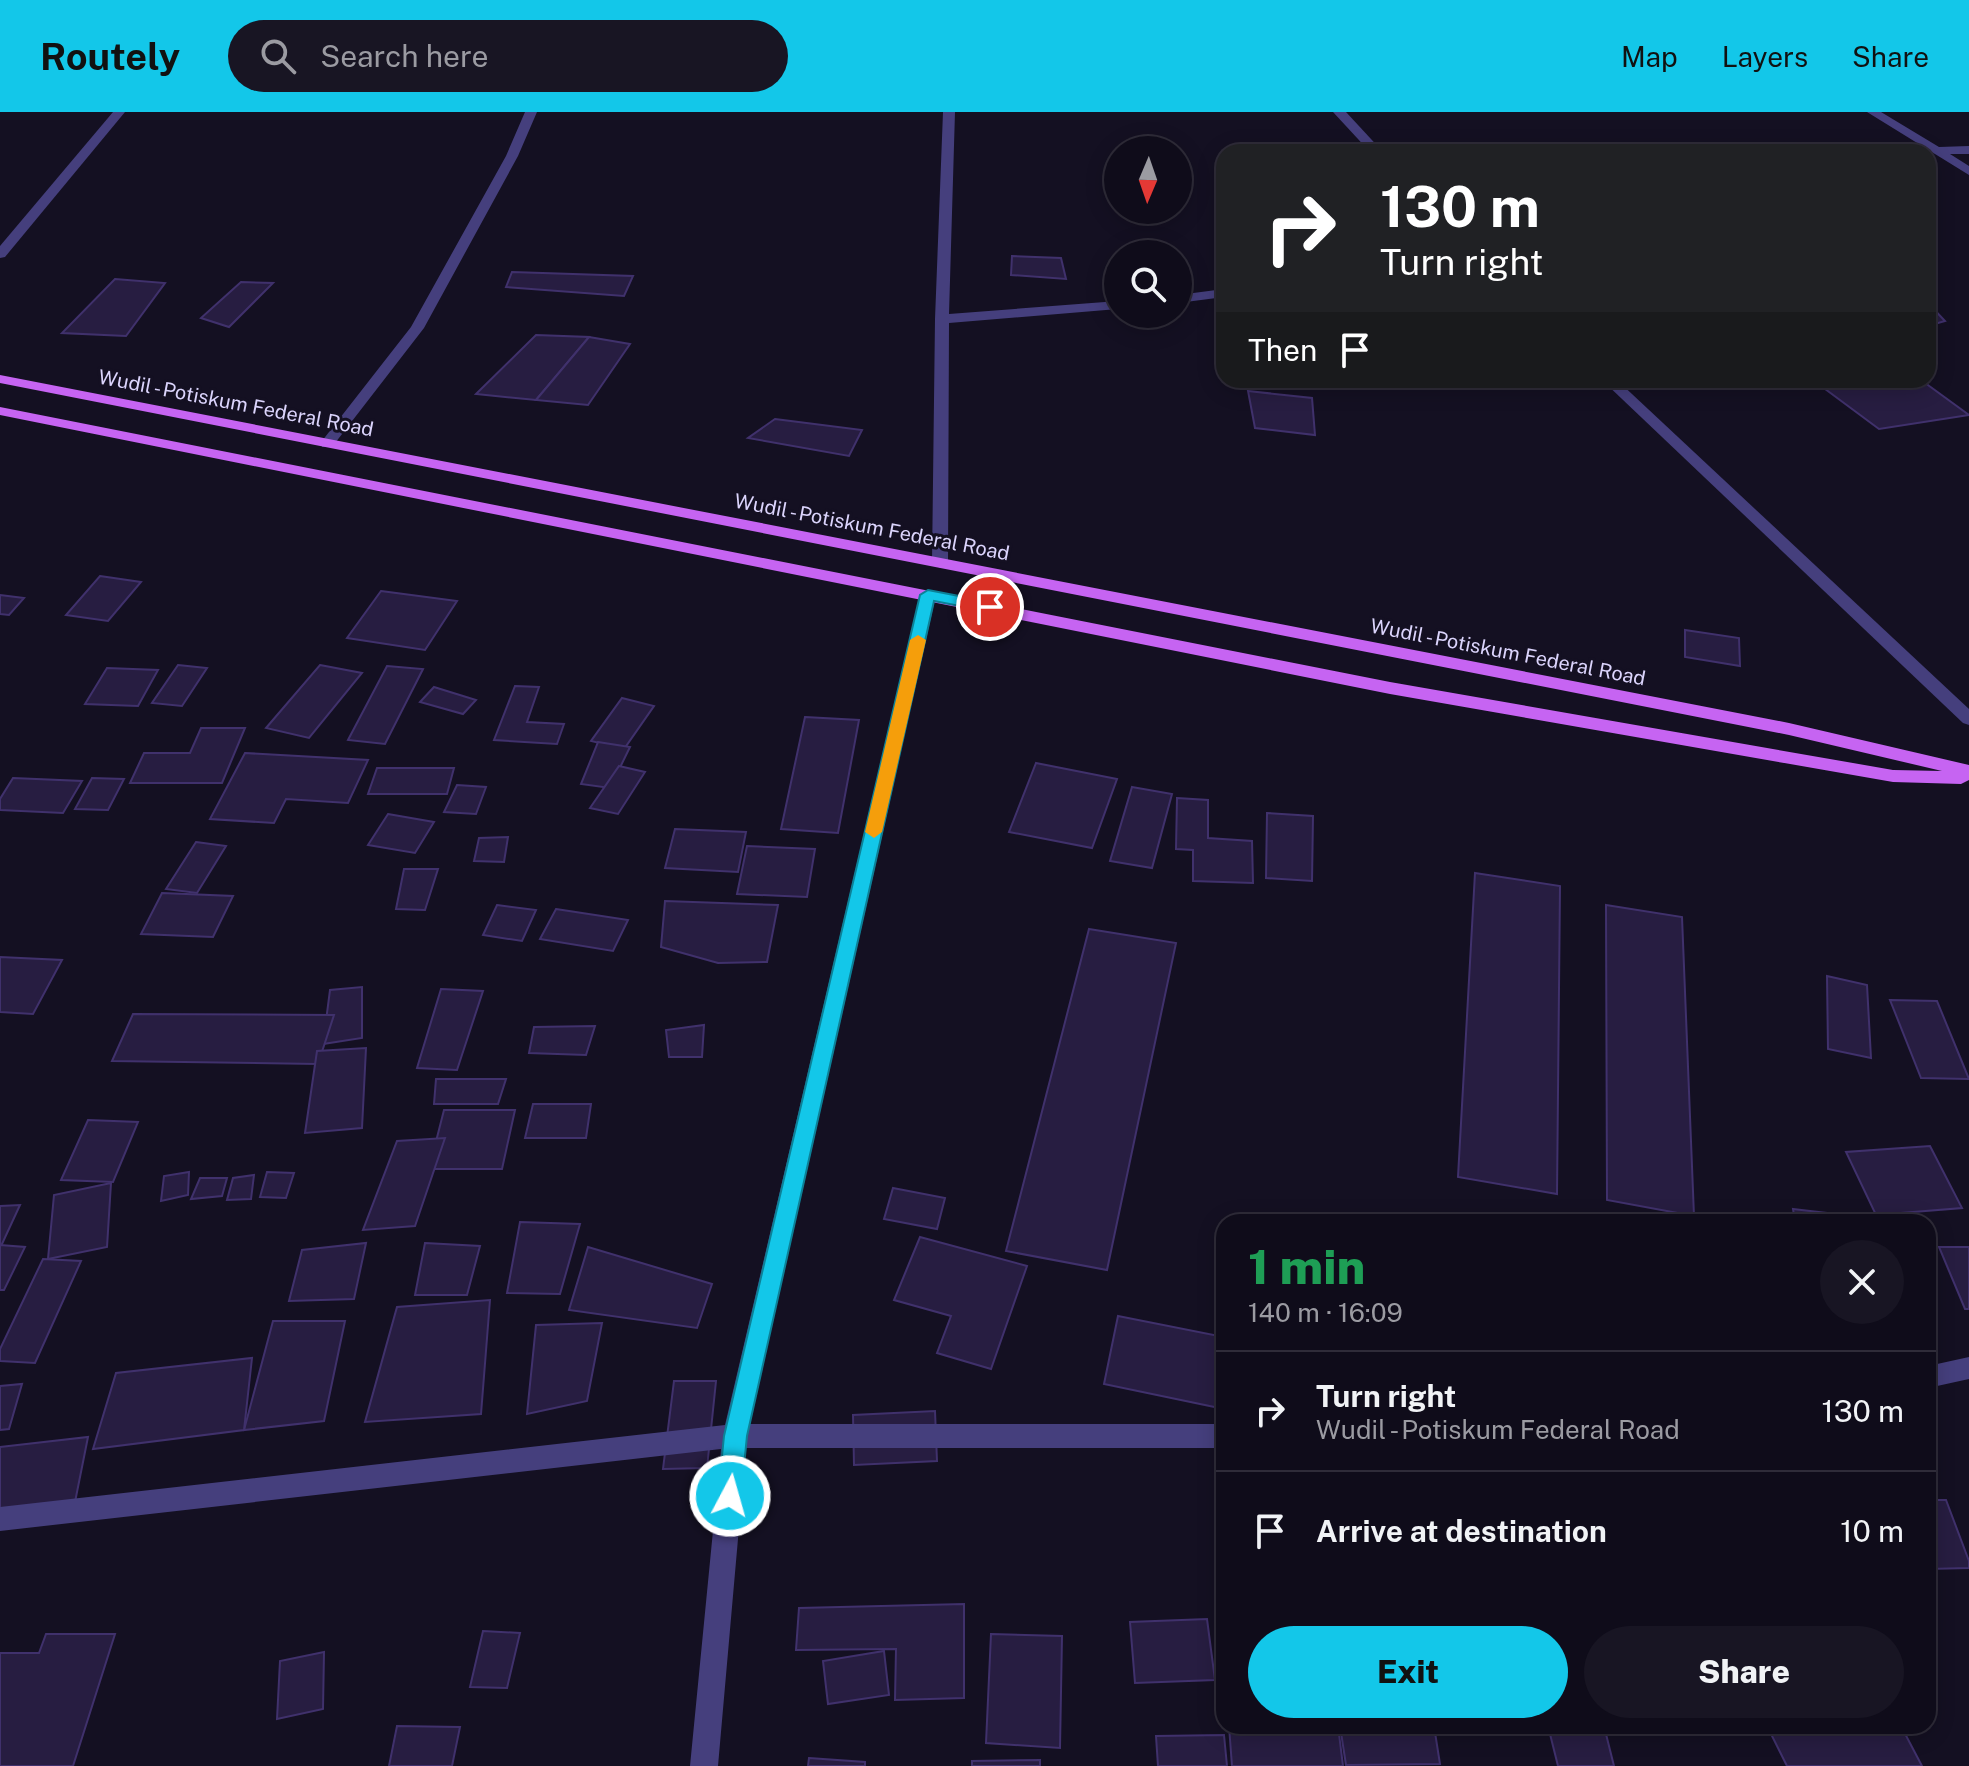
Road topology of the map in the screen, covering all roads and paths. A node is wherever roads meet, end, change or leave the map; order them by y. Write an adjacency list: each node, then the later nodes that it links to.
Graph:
1 (119, 112): 12 (street)
2 (531, 112): 20 (street)
3 (949, 112): 16 (street)
4 (1339, 112): 6 (street)
5 (1873, 112): 7 (street)
6 (1369, 144)
7 (1919, 144)
8 (1969, 150): 9 (street)
9 (1936, 152)
10 (1936, 155): 11 (street)
11 (1969, 171)
12 (0, 254)
13 (1216, 294): 14 (street)
14 (1192, 297)
15 (1104, 306): 16 (street)
16 (942, 319): 21 (street)
17 (0, 379): 20 (main road, Wudil - Potiskum Federal Road)
18 (1618, 388): 23 (street)
19 (0, 411): 22 (main road)
20 (327, 444): 21 (main road, Wudil - Potiskum Federal Road)
21 (940, 563): 24 (main road, Wudil - Potiskum Federal Road)
22 (928, 595): 25 (main road); 28 (street)
23 (1966, 712)
24 (1969, 771)
25 (1969, 778)
26 (1969, 1368): 27 (street)
27 (1936, 1375)
28 (735, 1436): 29 (street); 30 (street); 31 (street)
29 (1216, 1436)
30 (0, 1519)
31 (704, 1766)

